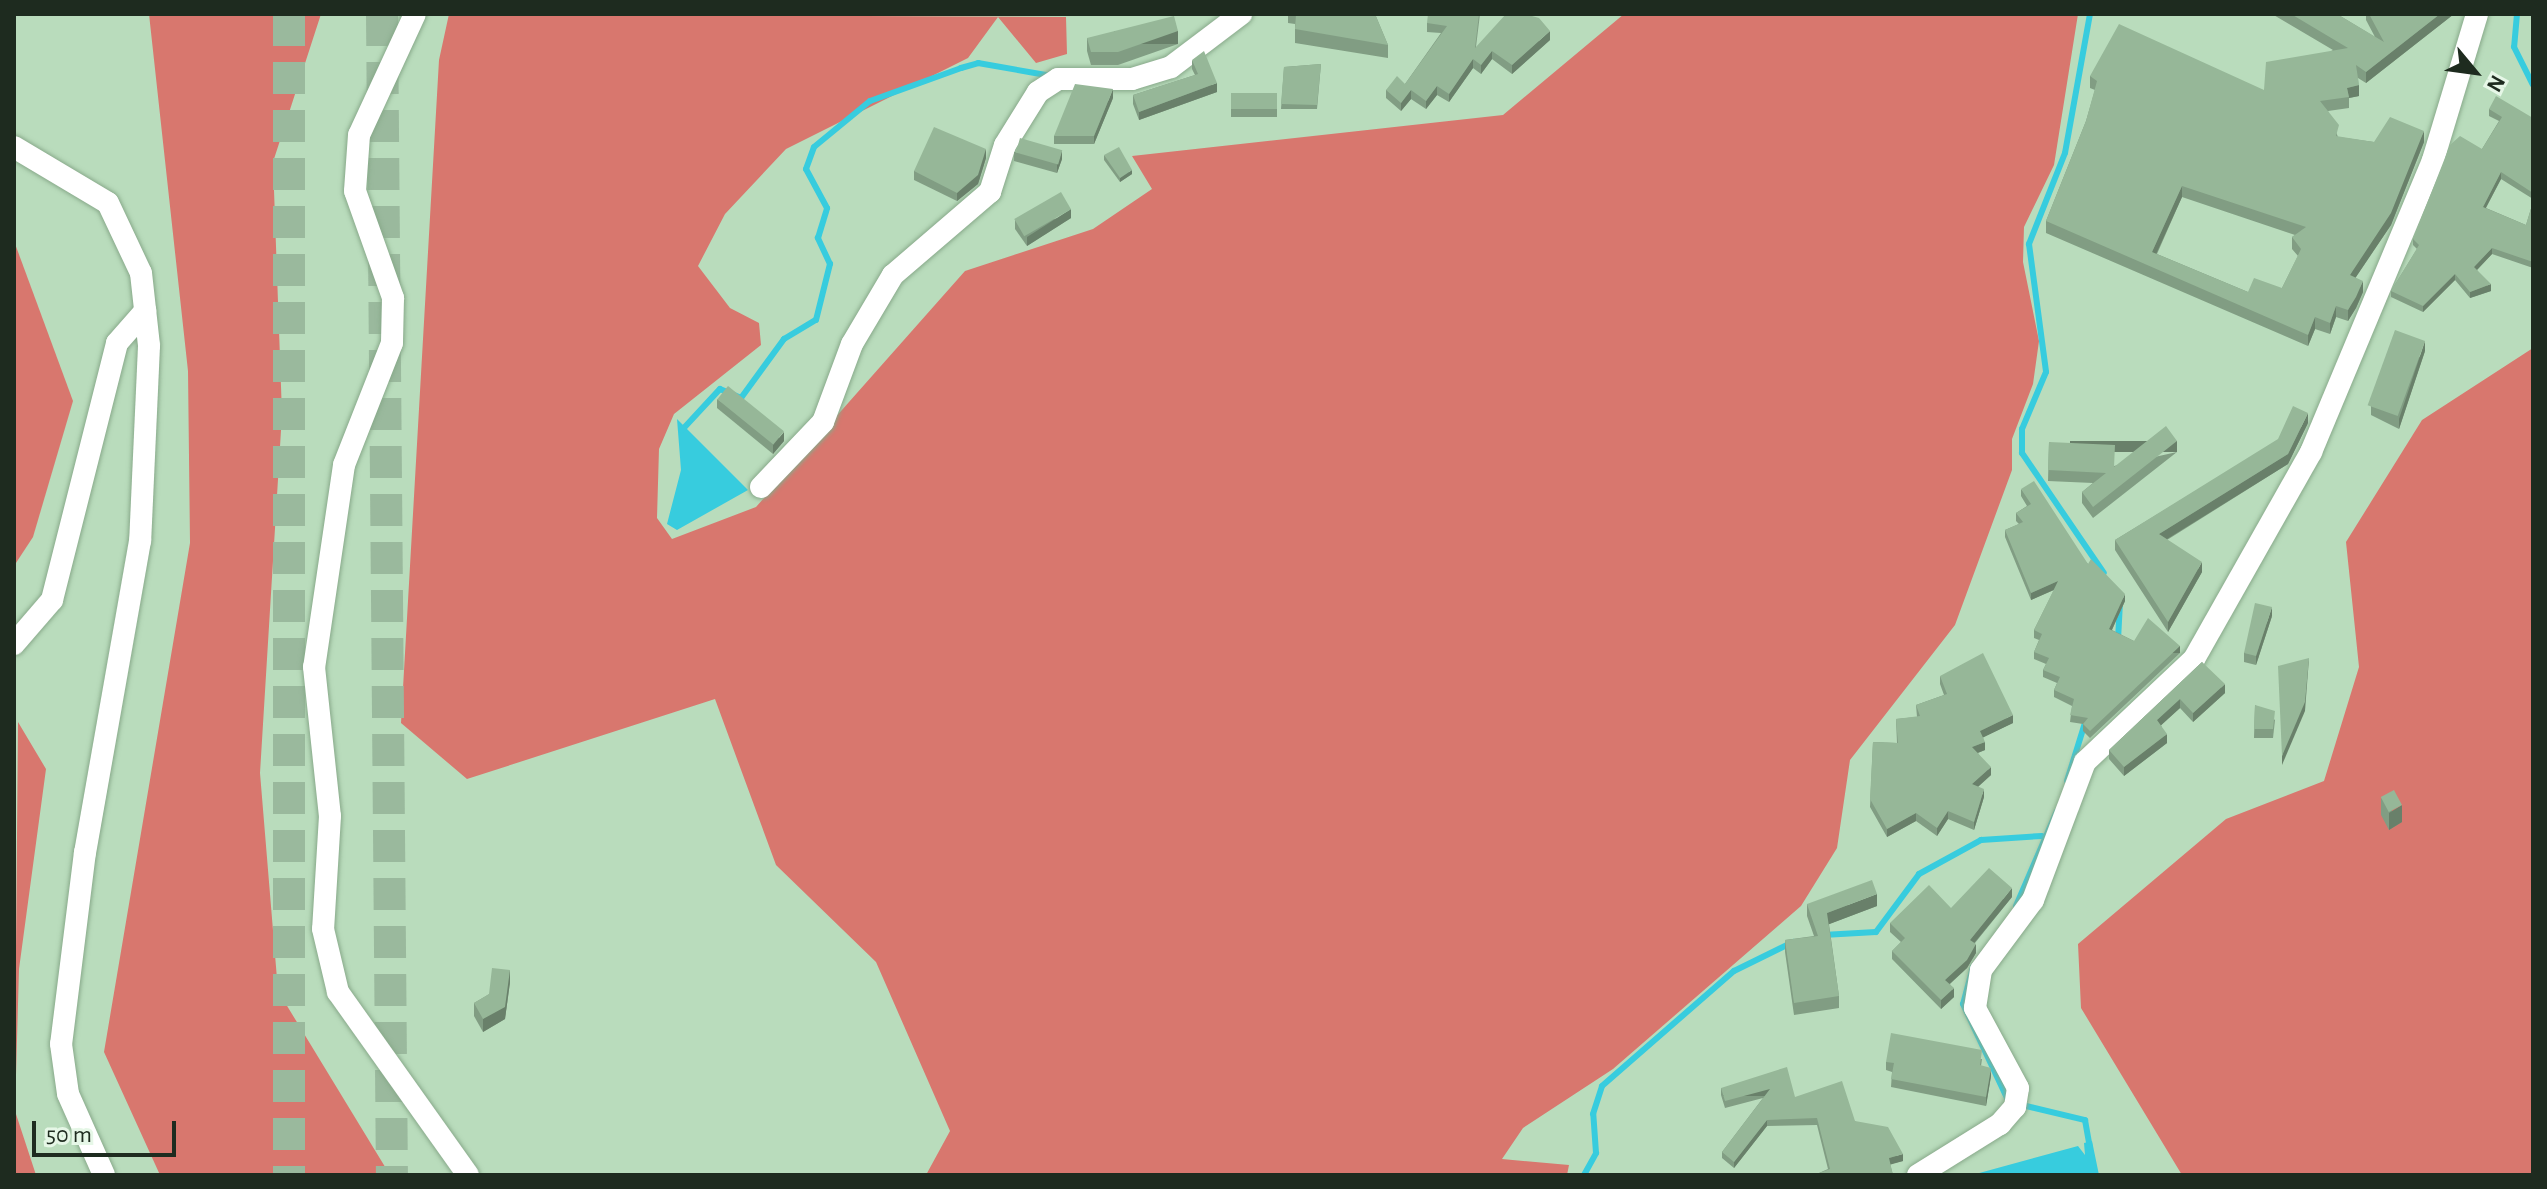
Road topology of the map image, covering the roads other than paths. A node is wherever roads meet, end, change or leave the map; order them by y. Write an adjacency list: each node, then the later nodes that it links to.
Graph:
1 (415, 14): 9 (street)
2 (1241, 14): 6 (street)
3 (2477, 14): 10 (street)
4 (14, 147): 5 (street)
5 (145, 311): 7 (street); 8 (street)
6 (761, 487)
7 (14, 644)
8 (104, 1175)
9 (468, 1175)
10 (1918, 1175)

